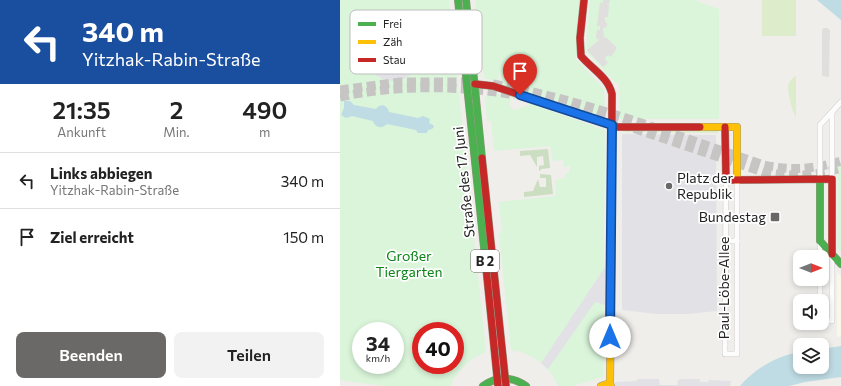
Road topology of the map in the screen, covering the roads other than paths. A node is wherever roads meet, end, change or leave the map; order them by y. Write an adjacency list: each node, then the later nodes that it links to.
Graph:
1 (458, 0): 4 (street, Straße des 17. Juni / B 2)
2 (466, 0): 5 (street, Straße des 17. Juni / B 2)
3 (584, 0): 12 (street)
4 (459, 10)
5 (467, 10)
6 (466, 74): 9 (street, Straße des 17. Juni / B 2)
7 (473, 74): 8 (street, Straße des 17. Juni / B 2)
8 (474, 84): 9 (street); 12 (street); 25 (street, Straße des 17. Juni / B 2)
9 (467, 85): 25 (street, Straße des 17. Juni / B 2)
10 (841, 102): 11 (street)
11 (832, 112): 14 (street); 15 (street)
12 (612, 125): 13 (street); 26 (street)
13 (725, 128): 16 (street, Paul-Löbe-Allee); 17 (street, Paul-Löbe-Allee)
14 (820, 179): 15 (street); 17 (street); 20 (street)
15 (832, 179): 22 (street)
16 (726, 180): 17 (street); 18 (street, Paul-Löbe-Allee)
17 (737, 180): 19 (street, Paul-Löbe-Allee)
18 (725, 241): 19 (street); 19 (street, Paul-Löbe-Allee)
19 (737, 241)
20 (820, 241): 21 (street); 22 (street)
21 (820, 250)
22 (832, 254): 23 (street); 24 (street)
23 (841, 264)
24 (829, 321)
25 (500, 381): 27 (street); 29 (street, Straße des 17. Juni); 30 (street)
26 (610, 385): 31 (street)
27 (483, 386)
28 (502, 386): 29 (street)
29 (507, 386)
30 (526, 386)
31 (601, 386)

